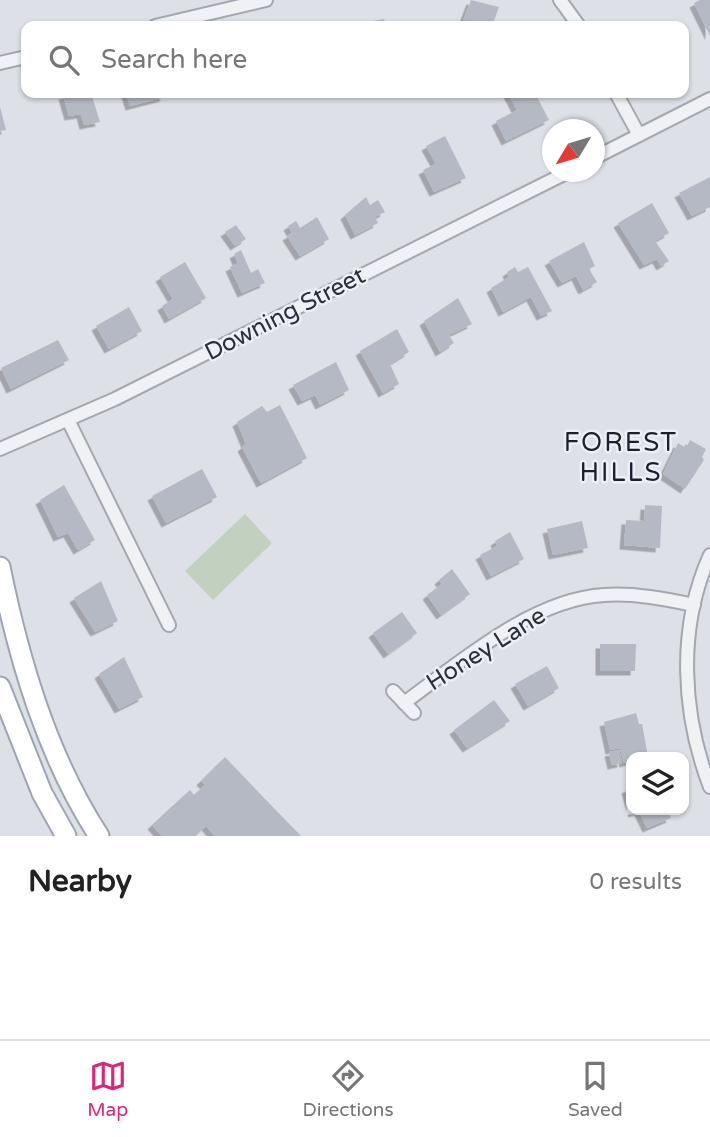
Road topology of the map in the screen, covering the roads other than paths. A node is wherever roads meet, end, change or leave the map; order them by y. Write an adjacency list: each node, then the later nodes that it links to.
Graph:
1 (265, 0): 3 (street)
2 (560, 0): 4 (street)
3 (176, 21)
4 (575, 21)
5 (21, 58): 6 (street)
6 (0, 63)
7 (619, 98): 9 (street)
8 (710, 99): 9 (street)
9 (639, 135): 10 (street)
10 (605, 152)
11 (548, 182): 12 (street, Downing Street)
12 (68, 420): 13 (street, Downing Street); 17 (street)
13 (0, 449)
14 (710, 555): 16 (street)
15 (0, 567): 23 (main road)
16 (694, 605): 20 (street, Honey Lane); 22 (street)
17 (169, 625)
18 (0, 687): 24 (main road)
19 (393, 691): 20 (street)
20 (404, 703): 21 (street)
21 (414, 713)
22 (710, 787)
23 (93, 834)
24 (66, 836)

